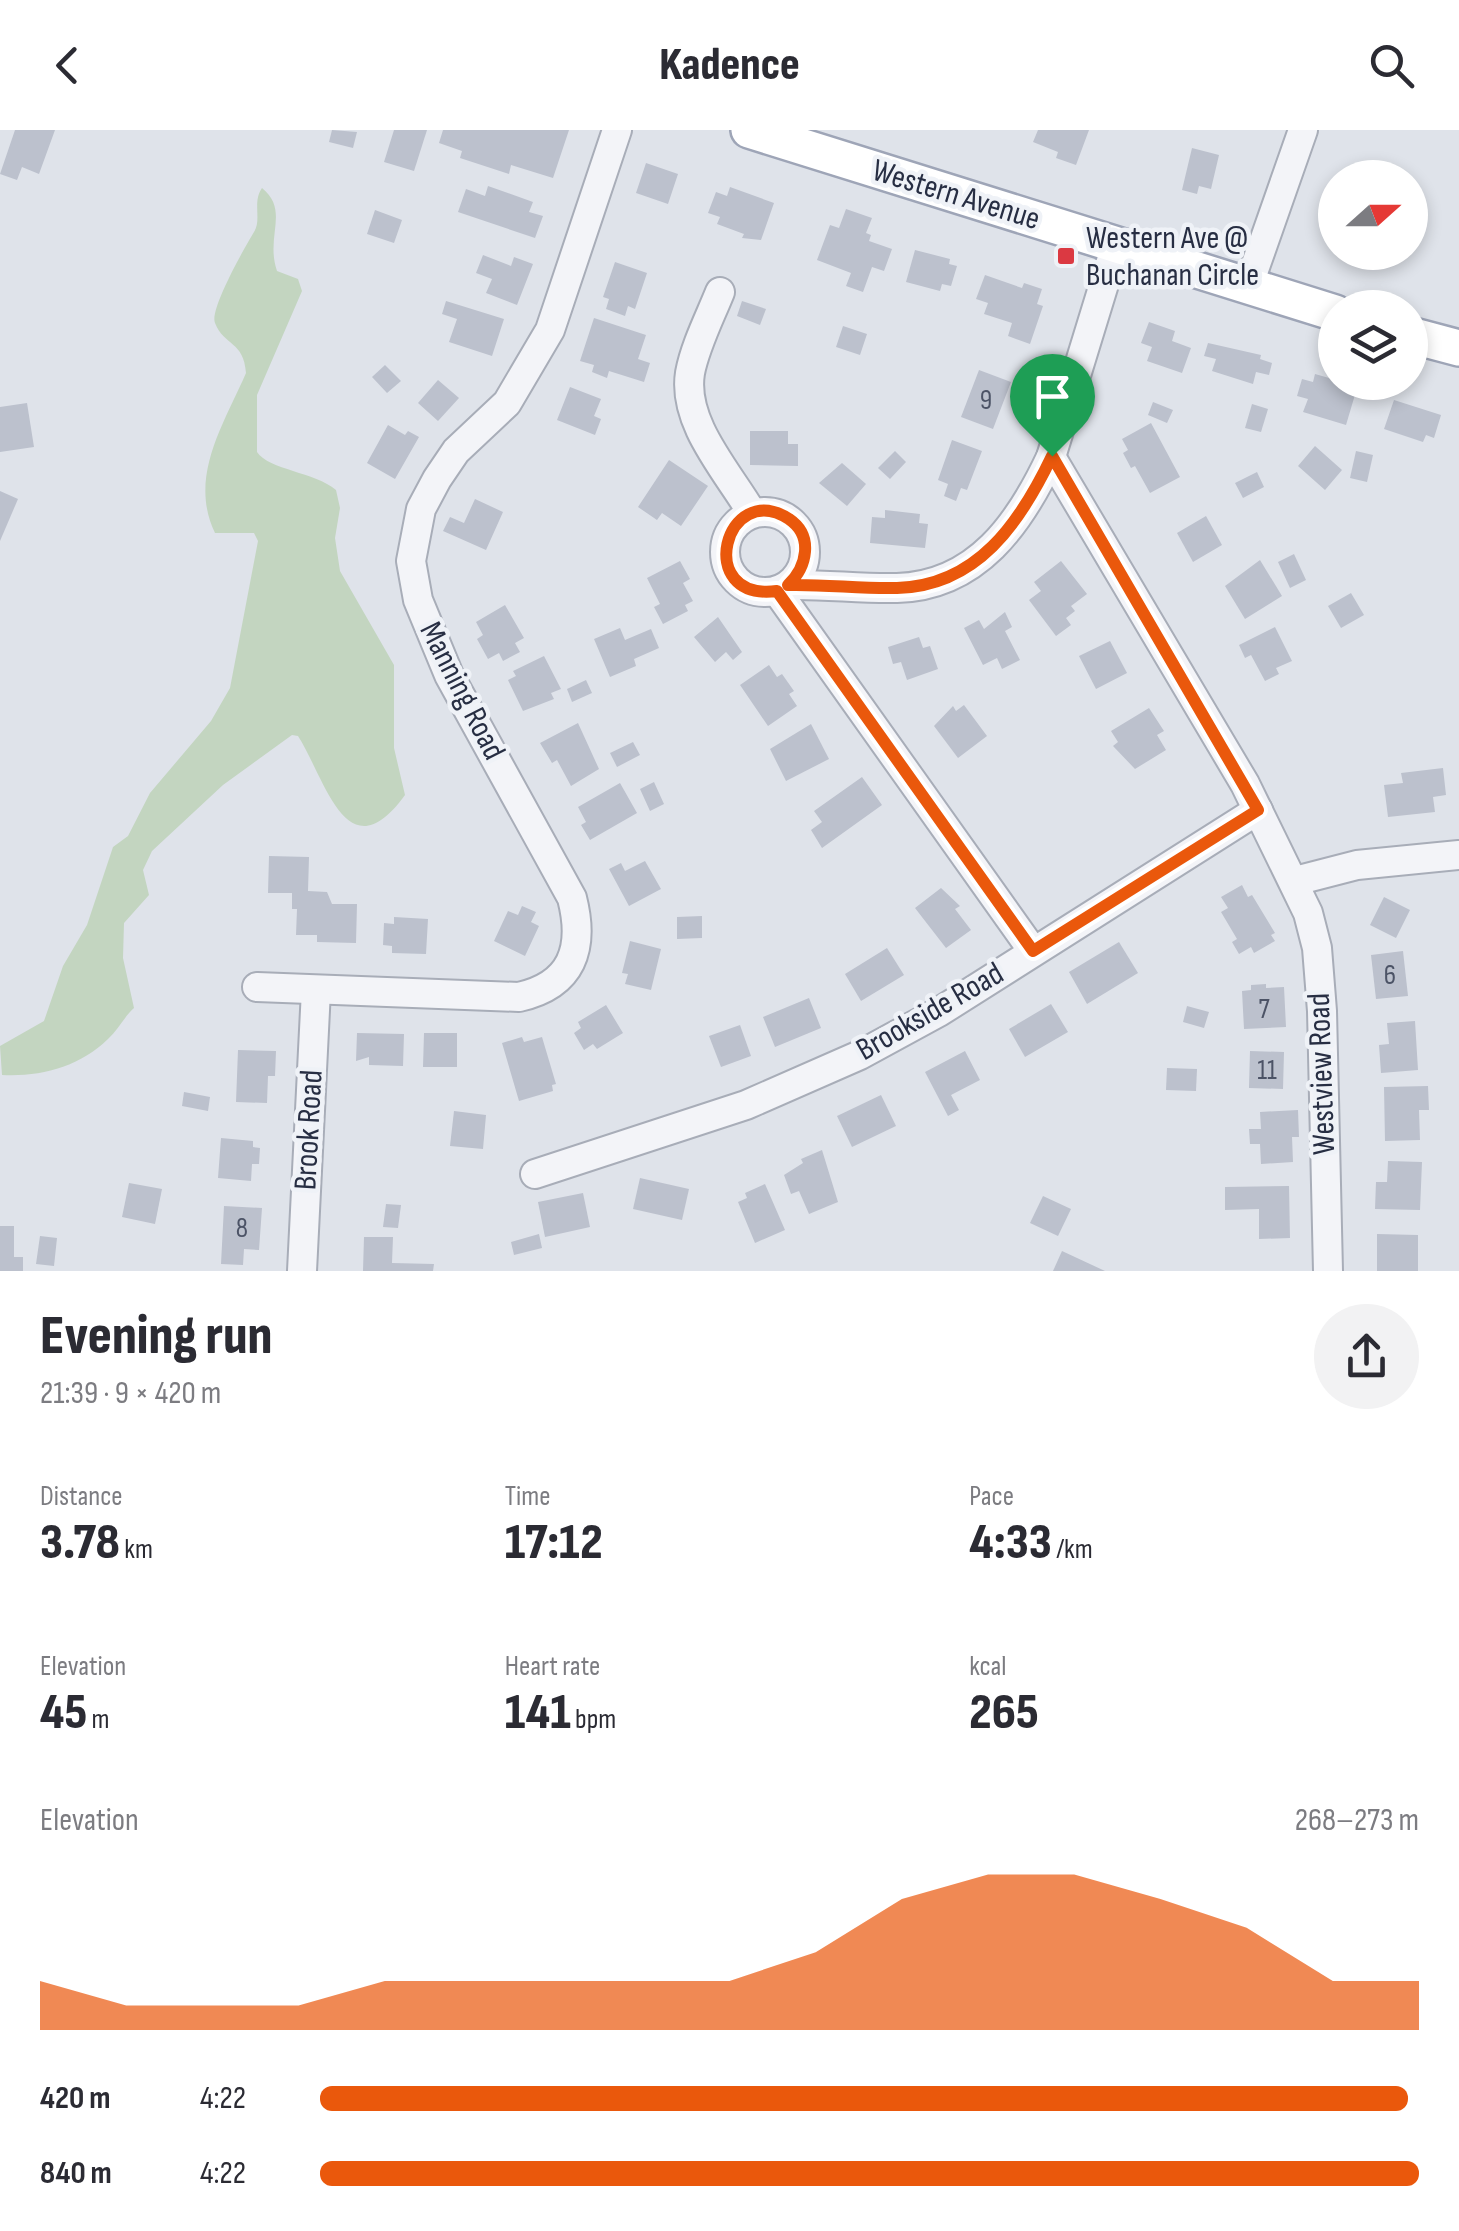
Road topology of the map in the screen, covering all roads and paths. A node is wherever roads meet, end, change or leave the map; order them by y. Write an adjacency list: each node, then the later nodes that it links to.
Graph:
1 (618, 130): 18 (street, Manning Road)
2 (749, 130): 4 (main road, Western Avenue)
3 (1303, 130): 5 (street)
4 (1116, 245): 5 (main road, Western Avenue); 10 (street)
5 (1248, 287): 7 (main road, Western Avenue)
6 (720, 292): 11 (street)
7 (1318, 308)
8 (1428, 340): 9 (main road)
9 (1459, 348)
10 (1052, 456): 12 (street); 13 (street, Westview Road)
11 (752, 514): 12 (street); 12 (street)
12 (783, 588): 16 (street)
13 (1258, 810): 15 (street, Westview Road); 16 (street, Brookside Road)
14 (1459, 855): 15 (street)
15 (1295, 882): 21 (street, Westview Road)
16 (1033, 951): 19 (street, Brookside Road)
17 (257, 987): 18 (street, Manning Road)
18 (316, 990): 20 (street, Brook Road)
19 (535, 1174)
20 (302, 1271)
21 (1328, 1271)

